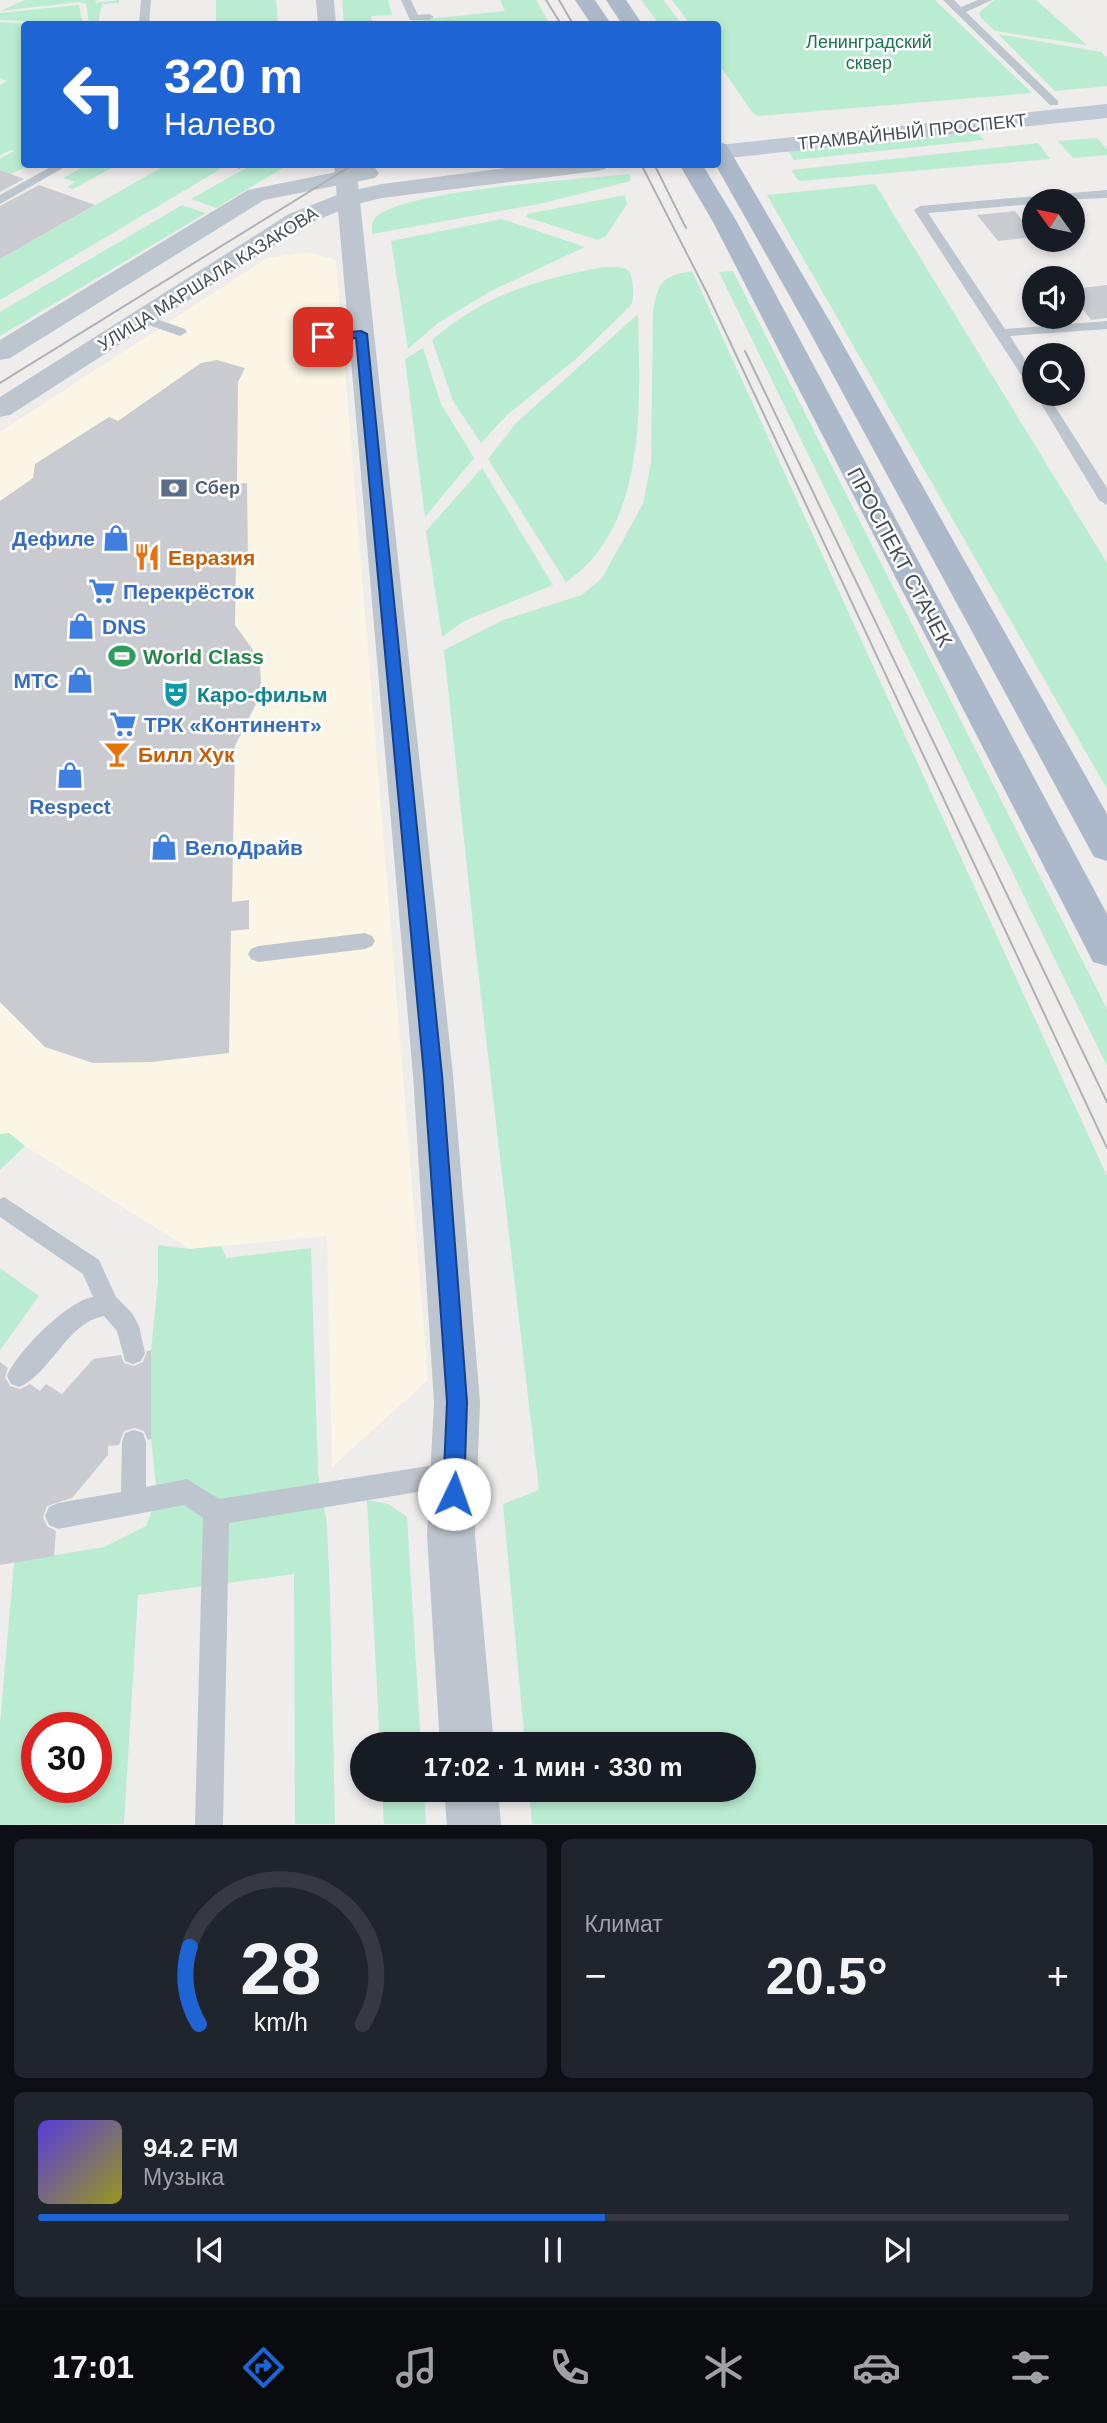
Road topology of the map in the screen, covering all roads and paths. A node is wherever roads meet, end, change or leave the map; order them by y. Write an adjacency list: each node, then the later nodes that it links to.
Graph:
1 (146, 0): 10 (lane)
2 (325, 0): 11 (street)
3 (406, 0): 9 (lane)
4 (584, 0): 12 (main road)
5 (616, 0): 13 (main road)
6 (948, 0): 8 (lane)
7 (987, 0): 8 (lane)
8 (960, 11): 15 (lane)
9 (429, 17)
10 (144, 21)
11 (327, 21)
12 (599, 21)
13 (630, 21)
14 (1107, 97): 15 (main road, ТРАМВАЙНЫЙ ПРОСПЕКТ)
15 (1054, 103): 17 (main road, ТРАМВАЙНЫЙ ПРОСПЕКТ)
16 (1107, 111): 18 (main road, ТРАМВАЙНЫЙ ПРОСПЕКТ)
17 (721, 148)
18 (721, 148)
19 (721, 153): 39 (main road, ПРОСПЕКТ СТАЧЕК)
20 (58, 168): 26 (lane)
21 (427, 168): 24 (street, УЛИЦА МАРШАЛА КАЗАКОВА)
22 (562, 168): 24 (street, УЛИЦА МАРШАЛА КАЗАКОВА)
23 (692, 168): 41 (main road, ПРОСПЕКТ СТАЧЕК)
24 (348, 179): 27 (street, УЛИЦА МАРШАЛА КАЗАКОВА); 30 (street); 33 (street, УЛИЦА МАРШАЛА КАЗАКОВА)
25 (1107, 194): 31 (lane)
26 (0, 200)
27 (142, 318): 29 (lane); 36 (street, УЛИЦА МАРШАЛА КАЗАКОВА)
28 (1107, 325): 31 (lane)
29 (180, 332)
30 (361, 334): 32 (lane); 48 (street)
31 (1003, 334): 34 (lane)
32 (323, 337)
33 (2, 348)
34 (1022, 365)
35 (1048, 406): 37 (lane)
36 (0, 409)
37 (1102, 485): 38 (lane)
38 (1107, 500)
39 (1107, 847)
40 (365, 941): 42 (lane)
41 (1107, 951)
42 (258, 954)
43 (4, 1207): 44 (lane)
44 (108, 1305): 45 (lane); 46 (lane)
45 (133, 1353)
46 (19, 1376)
47 (134, 1442): 49 (lane)
48 (455, 1474): 50 (lane); 52 (street)
49 (134, 1503): 50 (lane); 51 (lane)
50 (216, 1512): 54 (lane)
51 (58, 1516)
52 (466, 1732)
53 (472, 1802): 55 (street)
54 (209, 1825)
55 (474, 1825)

